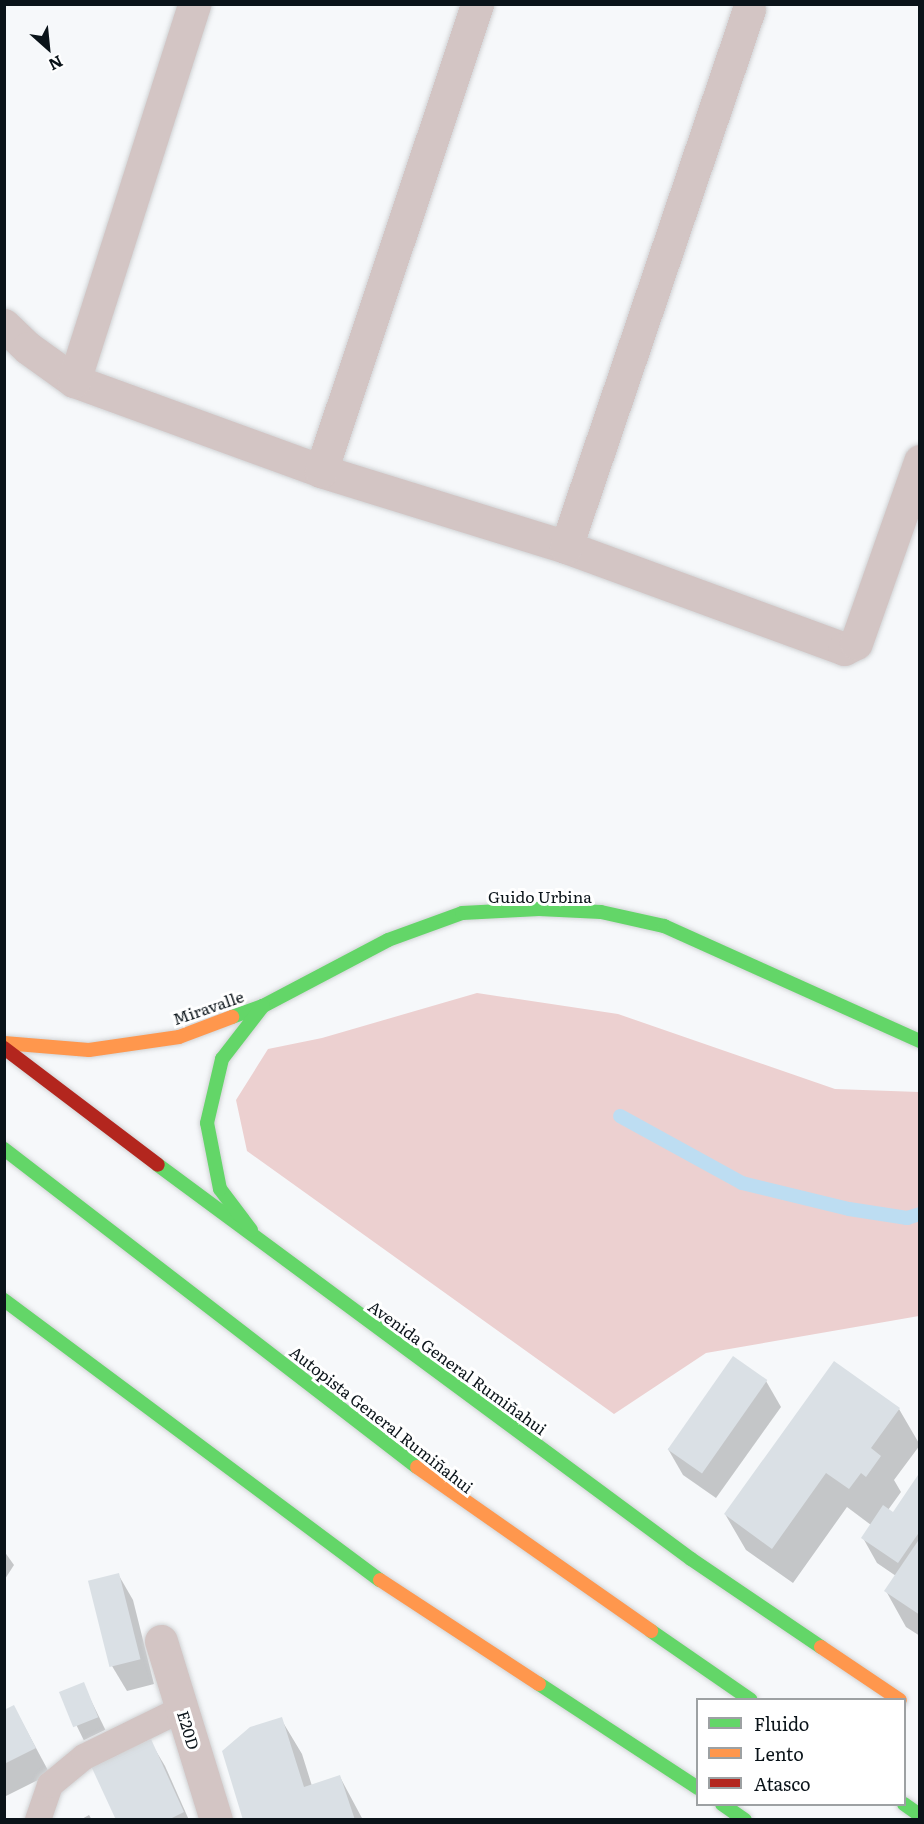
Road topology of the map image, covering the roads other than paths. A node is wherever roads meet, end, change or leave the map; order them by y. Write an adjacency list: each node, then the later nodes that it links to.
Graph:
1 (195, 4): 5 (street)
2 (477, 4): 7 (street)
3 (749, 9): 8 (street)
4 (4, 325): 5 (street)
5 (74, 381): 7 (street)
6 (920, 461): 8 (street)
7 (321, 471): 8 (street)
8 (566, 547)
9 (264, 1006): 10 (main road, Guido Urbina); 11 (main road, Miravalle); 13 (main road, Miravalle)
10 (920, 1041)
11 (4, 1046): 13 (main road, Avenida General Rumiñahui)
12 (4, 1149): 16 (main road, Autopista General Rumiñahui)
13 (261, 1243): 17 (main road, Avenida General Rumiñahui)
14 (4, 1300): 19 (main road)
15 (161, 1641): 18 (street, E20D)
16 (748, 1698)
17 (899, 1698)
18 (182, 1709): 23 (lane); 24 (street, E20D)
19 (696, 1787)
20 (906, 1805): 22 (main road)
21 (725, 1806): 25 (main road)
22 (920, 1815)
23 (38, 1820)
24 (216, 1820)
25 (745, 1820)

